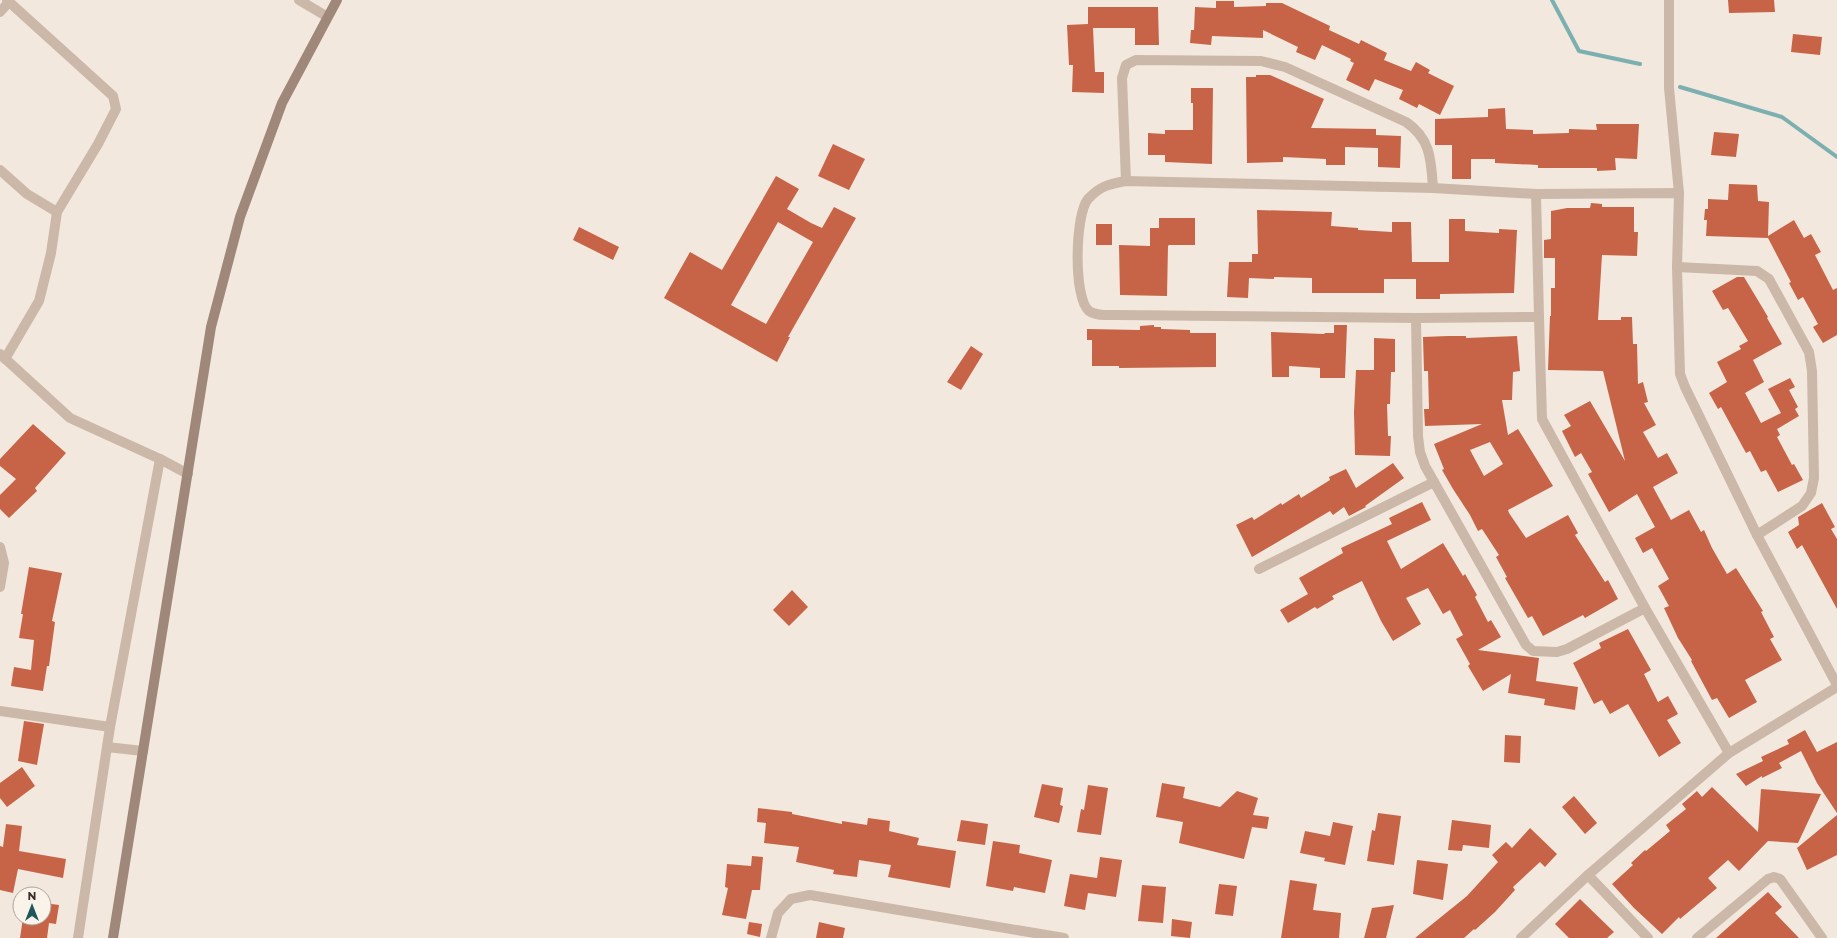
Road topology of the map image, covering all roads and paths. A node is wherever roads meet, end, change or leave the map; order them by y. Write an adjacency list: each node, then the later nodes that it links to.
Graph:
1 (299, 0): 6 (street)
2 (337, 0): 6 (street)
3 (1669, 0): 10 (street)
4 (8, 1): 5 (street); 12 (street)
5 (0, 12)
6 (326, 16): 18 (street)
7 (0, 170): 12 (street)
8 (1126, 181): 9 (street); 9 (street); 15 (street)
9 (1433, 188): 11 (street)
10 (1679, 193): 11 (street); 13 (street)
11 (1536, 194): 14 (street)
12 (56, 212): 16 (street)
13 (1677, 267): 20 (street); 20 (street)
14 (1539, 316): 15 (street); 24 (street)
15 (1416, 318): 19 (street)
16 (3, 356): 17 (street)
17 (160, 459): 18 (street); 27 (street)
18 (188, 474): 29 (street)
19 (1434, 482): 22 (street); 24 (street)
20 (1757, 536): 25 (street)
21 (0, 547): 23 (street)
22 (1259, 569)
23 (0, 586)
24 (1645, 608): 30 (street)
25 (1837, 686): 30 (street)
26 (0, 710): 27 (street)
27 (110, 727): 28 (street)
28 (107, 747): 29 (street); 32 (street)
29 (143, 751): 33 (street)
30 (1730, 753): 31 (street)
31 (1588, 875): 36 (street); 37 (street)
32 (78, 938)
33 (113, 938)
34 (771, 938): 35 (street)
35 (1064, 938)
36 (1521, 938)
37 (1648, 938)
38 (1697, 938): 39 (street)
39 (1822, 938)

